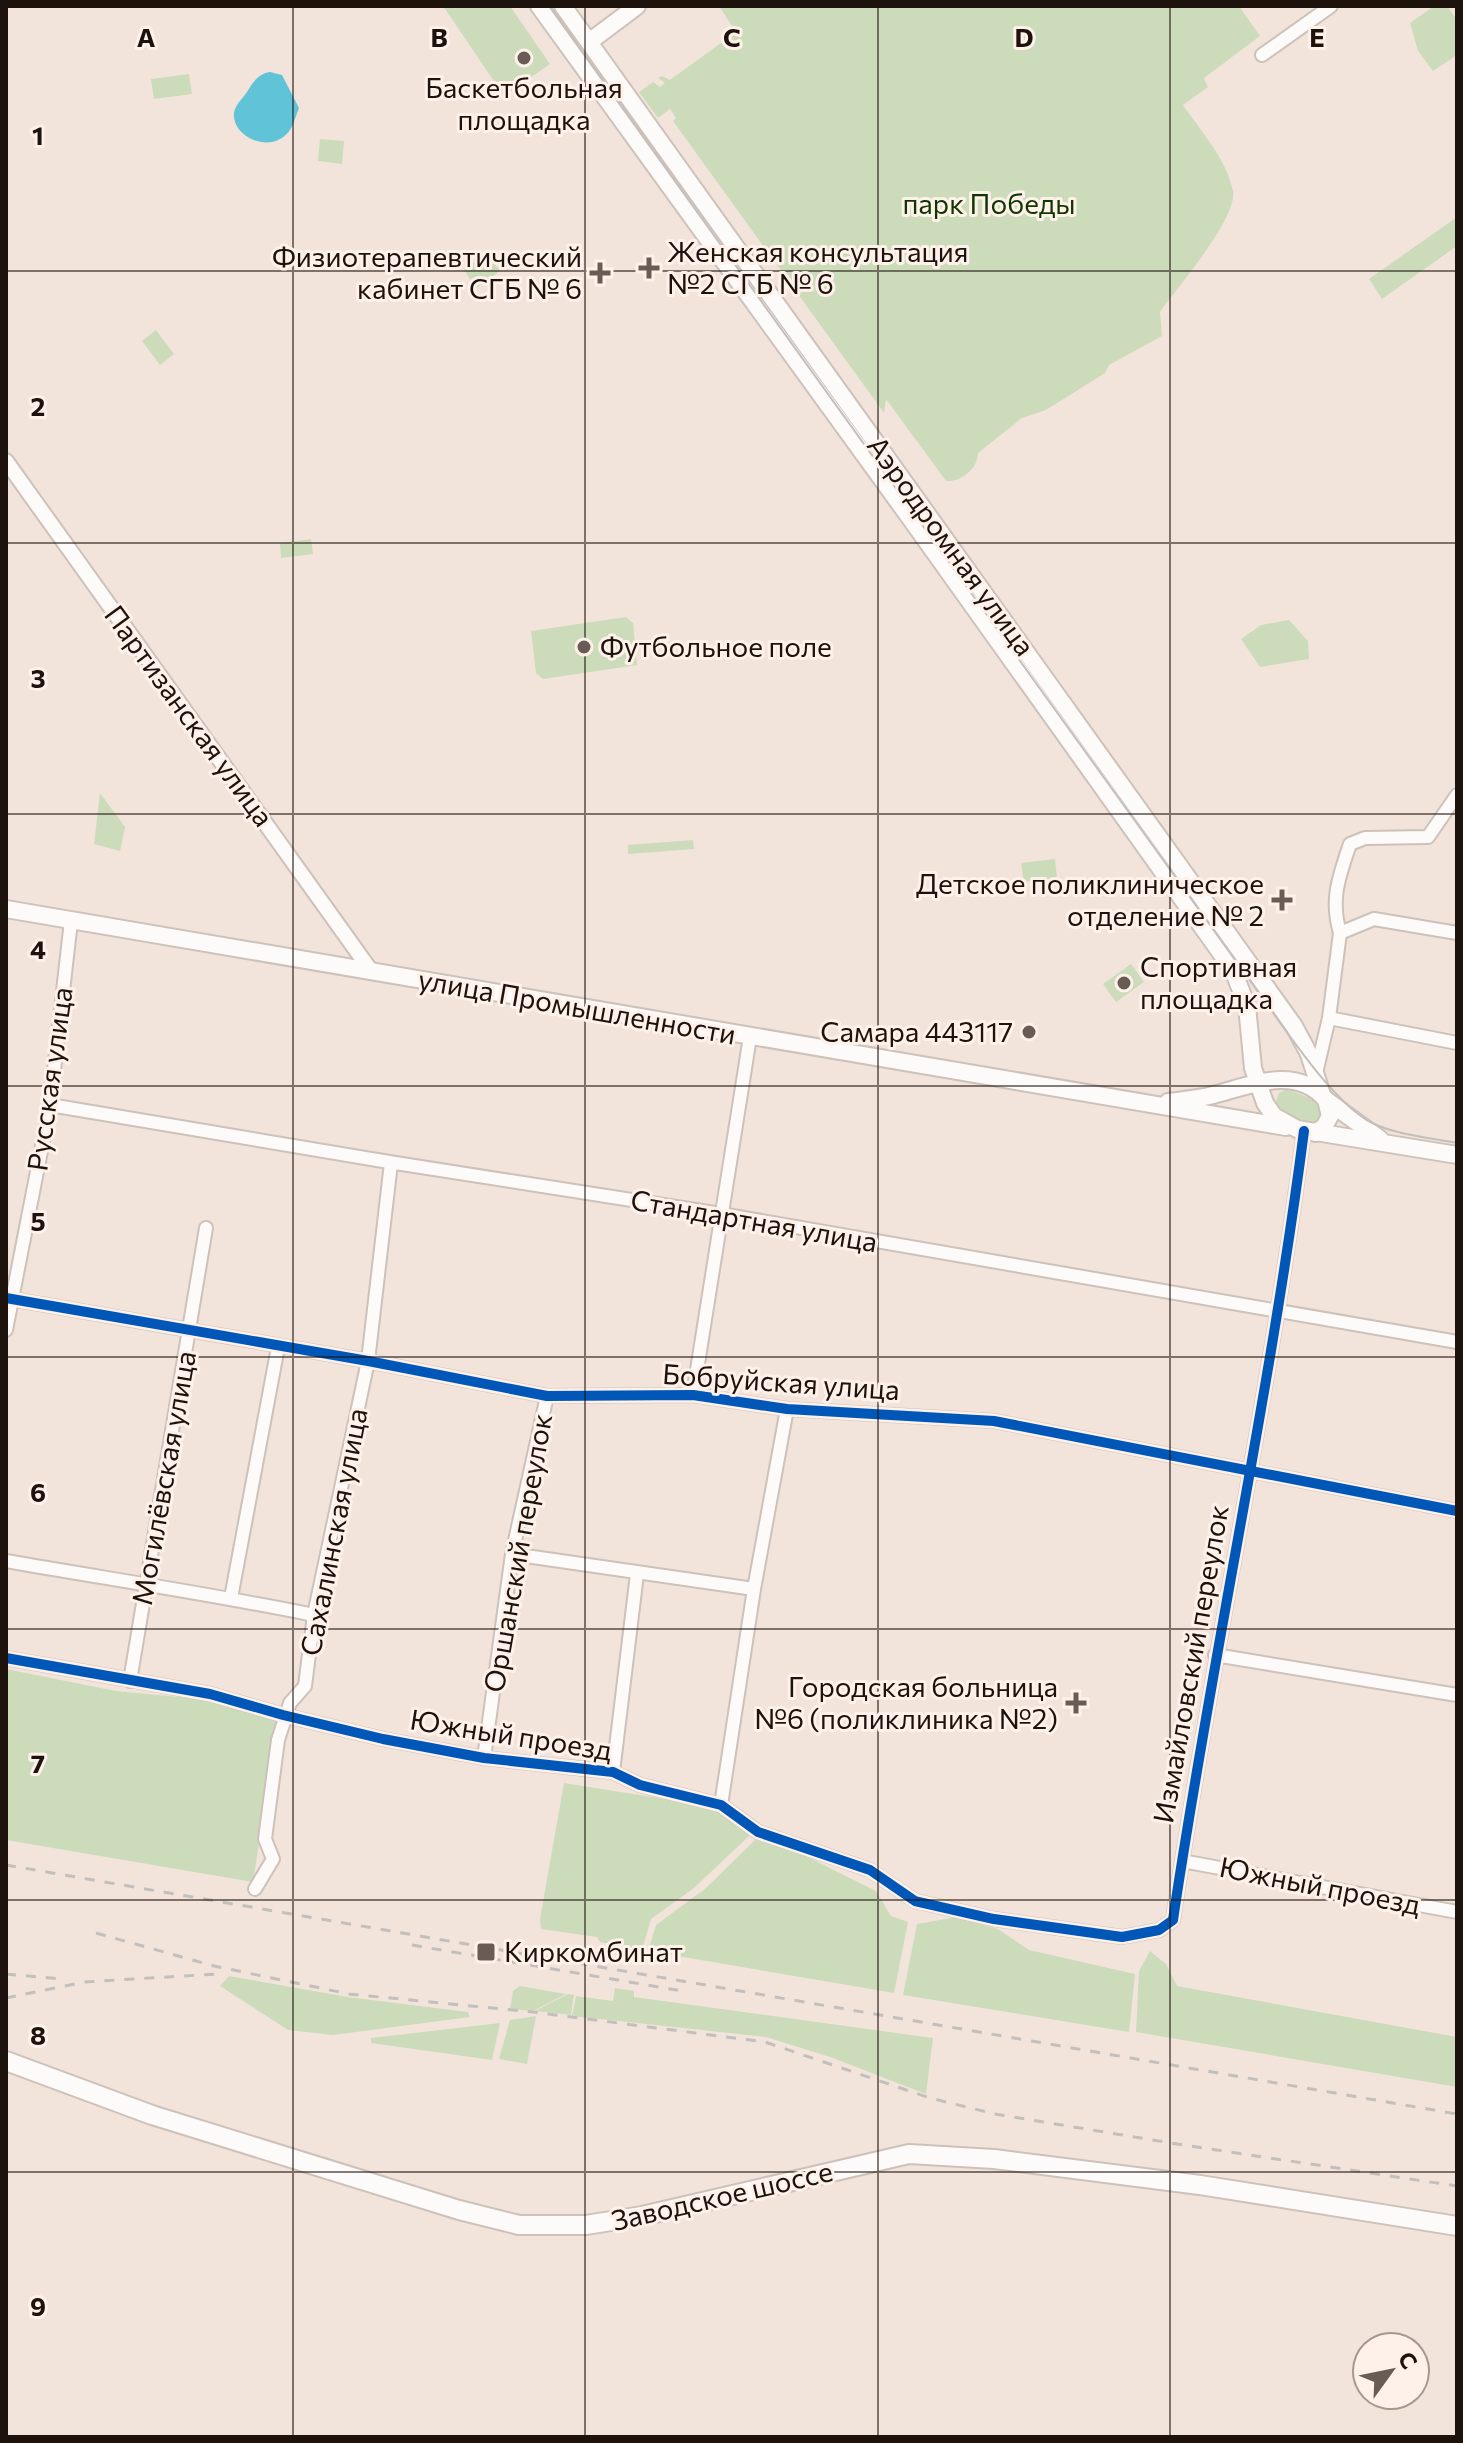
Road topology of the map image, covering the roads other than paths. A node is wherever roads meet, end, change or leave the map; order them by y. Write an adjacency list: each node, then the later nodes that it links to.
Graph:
1 (539, 6): 20 (main road, Аэродромная улица)
2 (563, 6): 5 (main road, Аэродромная улица)
3 (637, 6): 5 (main road)
4 (1331, 6): 6 (street)
5 (589, 42): 18 (main road, Аэродромная улица)
6 (1262, 55)
7 (6, 461): 14 (street, Партизанская улица)
8 (1457, 795): 9 (street)
9 (1452, 807): 12 (street)
10 (6, 909): 11 (main road, улица Промышленности)
11 (71, 921): 14 (main road, улица Промышленности); 23 (street, Русская улица)
12 (1340, 933): 13 (street); 15 (street)
13 (1457, 933)
14 (371, 971): 16 (main road, улица Промышленности)
15 (1329, 1018): 17 (street); 18 (street)
16 (750, 1037): 22 (main road, улица Промышленности); 28 (street)
17 (1457, 1043)
18 (1316, 1073): 21 (main road, Аэродромная улица)
19 (1289, 1081): 20 (main road, улица Промышленности); 21 (main road, улица Промышленности); 24 (main road)
20 (1257, 1082): 22 (main road, улица Промышленности); 24 (main road, Аэродромная улица)
21 (1324, 1097): 24 (main road); 25 (main road, улица Промышленности)
22 (1148, 1104): 24 (main road, улица Промышленности)
23 (50, 1105): 27 (street, Стандартная улица); 30 (street, Русская улица)
24 (1297, 1128): 25 (main road, улица Промышленности); 31 (street, Измайловский переулок)
25 (1384, 1142): 26 (main road, улица Промышленности)
26 (1457, 1155)
27 (391, 1163): 28 (street, Стандартная улица); 36 (street, Сахалинская улица)
28 (721, 1214): 31 (street, Стандартная улица); 37 (street)
29 (206, 1228): 33 (street, Могилёвская улица)
30 (8, 1299): 32 (street, Русская улица); 33 (street, Бобруйская улица)
31 (1277, 1312): 34 (street, Стандартная улица); 40 (street, Измайловский переулок)
32 (6, 1330)
33 (189, 1331): 35 (street, Бобруйская улица); 45 (street, Могилёвская улица)
34 (1457, 1342)
35 (278, 1347): 36 (street, Бобруйская улица); 47 (street)
36 (368, 1361): 38 (street, Бобруйская улица); 48 (street, Сахалинская улица)
37 (693, 1395): 38 (street, Бобруйская улица); 39 (street, Бобруйская улица)
38 (547, 1396): 42 (street, Оршанский переулок)
39 (787, 1409): 40 (street, Бобруйская улица); 46 (street)
40 (1249, 1469): 41 (street, Бобруйская улица); 49 (street, Измайловский переулок)
41 (1457, 1511)
42 (512, 1554): 44 (street); 54 (street, Оршанский переулок)
43 (6, 1561): 45 (street)
44 (637, 1574): 46 (street); 55 (street)
45 (145, 1586): 47 (street); 51 (street, Могилёвская улица)
46 (754, 1589): 56 (street)
47 (231, 1598): 48 (street)
48 (314, 1615): 53 (street, Сахалинская улица)
49 (1215, 1655): 52 (street); 57 (street, Измайловский переулок)
50 (6, 1658): 51 (street, Южный проезд)
51 (130, 1681): 53 (street, Южный проезд)
52 (1457, 1695)
53 (285, 1716): 54 (street, Южный проезд); 58 (street, Сахалинская улица)
54 (484, 1758): 55 (street, Южный проезд)
55 (613, 1772): 56 (street, Южный проезд)
56 (721, 1805): 60 (street, Южный проезд)
57 (1182, 1861): 59 (street, Южный проезд); 60 (street, Измайловский переулок)
58 (255, 1889)
59 (1457, 1912)
60 (1173, 1920)
61 (6, 2061): 62 (main road, Заводское шоссе)
62 (1457, 2226)

